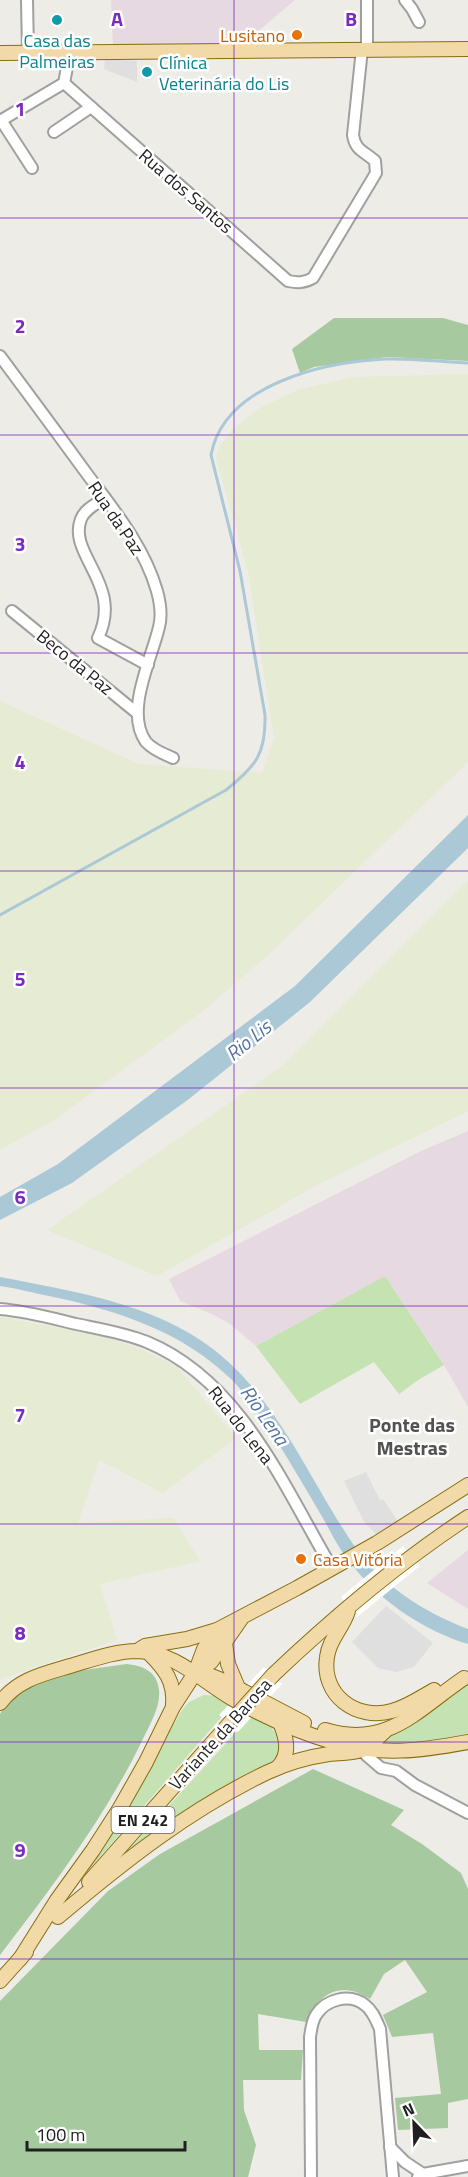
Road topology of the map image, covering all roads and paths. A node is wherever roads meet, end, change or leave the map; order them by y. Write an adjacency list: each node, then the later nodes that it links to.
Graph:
1 (27, 0): 7 (street)
2 (367, 0): 5 (street)
3 (405, 0): 4 (street)
4 (419, 22)
5 (364, 49): 6 (main road); 8 (main road); 11 (street, Rua dos Santos)
6 (468, 49)
7 (28, 52): 8 (main road); 9 (main road)
8 (70, 52): 10 (street)
9 (0, 53)
10 (64, 83): 11 (street, Rua dos Santos); 12 (street)
11 (91, 107): 13 (street)
12 (1, 120): 14 (street)
13 (54, 132)
14 (32, 168)
15 (0, 356): 16 (street, Rua da Paz)
16 (105, 498): 18 (street, Rua da Paz); 18 (street)
17 (12, 611): 19 (street, Beco da Paz)
18 (148, 665): 19 (street, Rua da Paz)
19 (137, 713): 20 (street)
20 (173, 758)
21 (0, 1309): 24 (street, Rua do Lena)
22 (468, 1485): 24 (main road)
23 (468, 1517): 25 (main road, Variante da Barosa / EN 242)
24 (335, 1566): 26 (main road)
25 (348, 1606): 31 (main road); 44 (main road, Variante da Barosa / EN 242, bridge)
26 (242, 1617): 27 (main road); 28 (main road)
27 (217, 1630): 29 (main road); 30 (main road)
28 (225, 1643): 30 (main road); 32 (main road)
29 (143, 1652): 30 (main road); 33 (main road); 35 (main road)
30 (195, 1673): 32 (main road); 35 (main road); 36 (main road)
31 (466, 1677): 37 (main road)
32 (239, 1690): 34 (main road)
33 (0, 1703)
34 (270, 1706): 36 (main road); 37 (main road)
35 (173, 1707): 45 (main road)
36 (280, 1723): 39 (main road); 41 (main road)
37 (385, 1731): 39 (main road)
38 (468, 1742): 40 (main road)
39 (366, 1749): 40 (main road); 41 (main road); 42 (street)
40 (396, 1752): 42 (street)
41 (277, 1768): 44 (main road)
42 (396, 1771): 43 (street)
43 (468, 1813)
44 (58, 1917): 45 (main road, Variante da Barosa / EN 242)
45 (20, 1959): 46 (main road, Variante da Barosa / EN 242)
46 (0, 1981)
47 (390, 2147): 49 (street); 50 (street); 51 (street)
48 (468, 2166): 49 (street)
49 (421, 2175)
50 (311, 2177)
51 (393, 2177)

